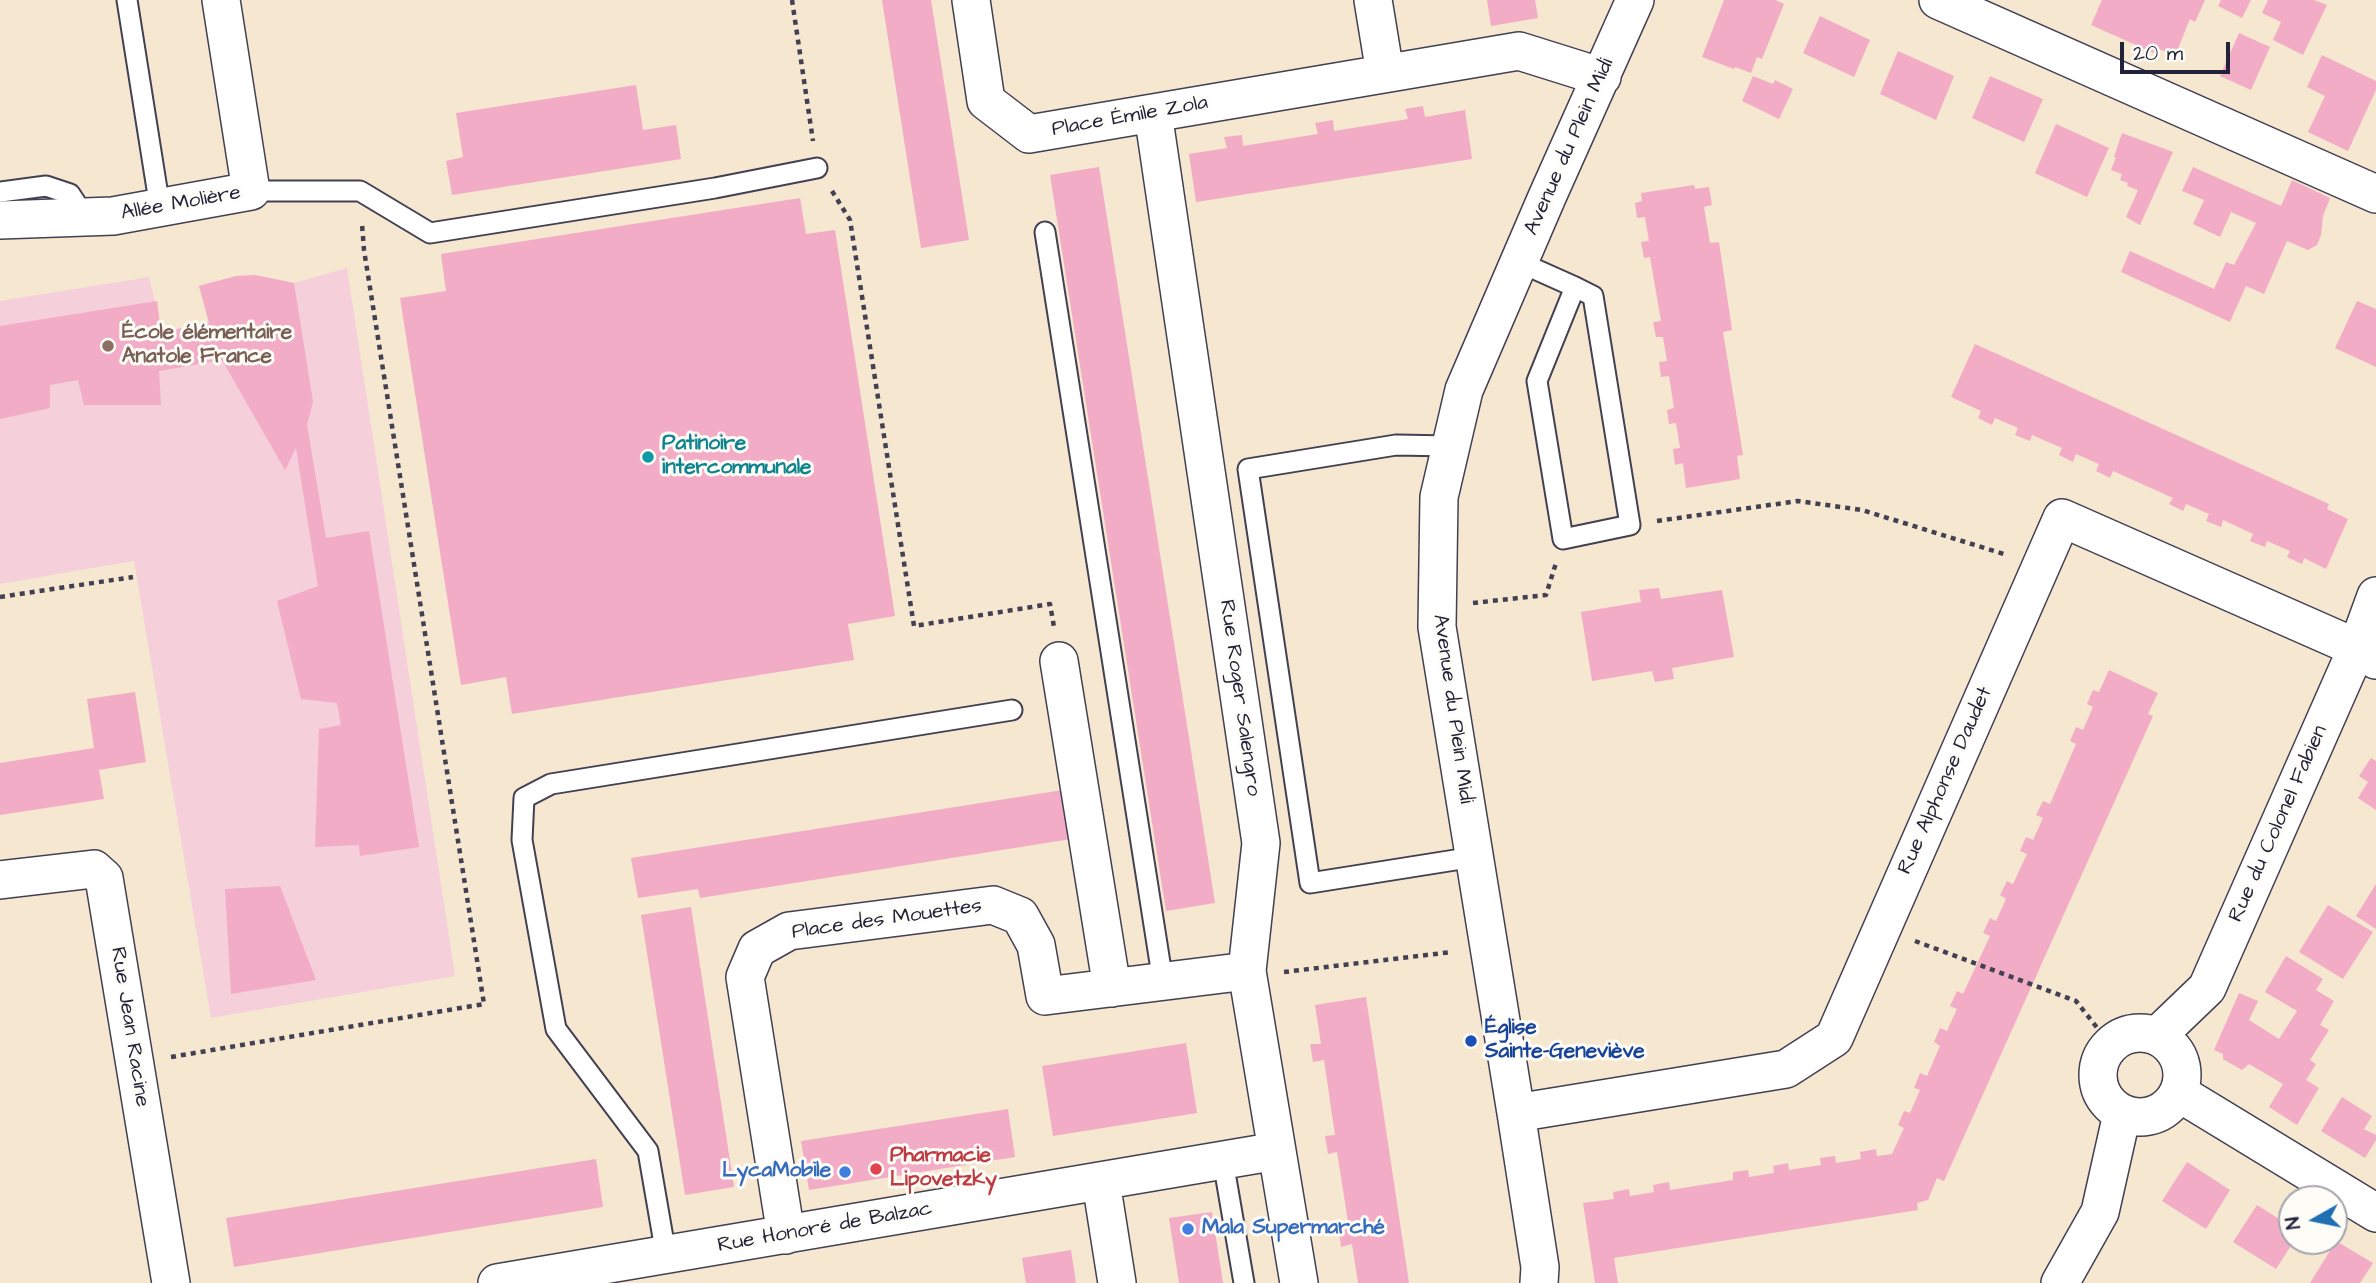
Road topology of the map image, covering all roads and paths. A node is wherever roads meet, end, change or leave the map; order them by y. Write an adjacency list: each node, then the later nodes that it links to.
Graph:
1 (127, 0): 16 (lane)
2 (221, 0): 12 (street, Allée Molière)
3 (792, 0): 11 (path)
4 (971, 0): 10 (street, Place Émile Zola)
5 (1373, 0): 8 (street)
6 (1635, 0): 9 (street, Avenue du Plein Midi)
7 (1938, 0): 15 (street)
8 (1385, 74): 9 (street, Place Émile Zola); 10 (street, Place Émile Zola)
9 (1602, 77): 20 (street, Avenue du Plein Midi)
10 (1153, 114): 37 (street, Rue Roger Salengro)
11 (817, 168): 13 (lane); 31 (path)
12 (251, 191): 13 (lane); 16 (street, Allée Molière)
13 (360, 191): 42 (path)
14 (0, 192): 17 (lane)
15 (2376, 194)
16 (160, 208): 17 (street, Allée Molière)
17 (85, 217): 18 (street, Allée Molière)
18 (0, 220)
19 (1045, 232): 38 (lane)
20 (1519, 262): 21 (lane); 22 (street, Avenue du Plein Midi)
21 (1575, 287): 23 (lane); 24 (lane)
22 (1451, 446): 29 (street, Avenue du Plein Midi); 33 (lane)
23 (1630, 525): 24 (lane); 25 (path)
24 (1563, 539): 29 (path)
25 (2041, 565): 30 (street, Rue Alphonse Daudet); 35 (street, Rue Alphonse Daudet)
26 (132, 577): 28 (path)
27 (2376, 596): 30 (street, Rue du Colonel Fabien)
28 (0, 597)
29 (1438, 607): 33 (street, Avenue du Plein Midi)
30 (2367, 654): 40 (street, Rue du Colonel Fabien)
31 (1059, 661): 39 (street)
32 (1012, 710): 51 (lane)
33 (1474, 857): 36 (street, Avenue du Plein Midi)
34 (0, 880): 42 (street, Rue Jean Racine)
35 (1882, 929): 41 (path); 44 (street, Rue Alphonse Daudet)
36 (1488, 947): 37 (path); 44 (street, Avenue du Plein Midi)
37 (1247, 971): 38 (street, Place des Mouettes); 46 (street, Rue Roger Salengro)
38 (1163, 982): 39 (street, Place des Mouettes)
39 (1112, 988): 50 (street, Place des Mouettes)
40 (2157, 1036): 41 (street); 43 (street)
41 (2110, 1044): 45 (street)
42 (135, 1063): 52 (street, Rue Jean Racine)
43 (2179, 1093): 45 (street); 49 (street)
44 (1516, 1113): 57 (street, Avenue du Plein Midi)
45 (2123, 1114): 58 (street)
46 (1276, 1152): 47 (street, Rue Honoré de Balzac); 56 (street, Rue Roger Salengro)
47 (1223, 1161): 48 (street, Rue Honoré de Balzac); 55 (lane)
48 (1101, 1182): 50 (street, Rue Honoré de Balzac); 54 (street)
49 (2376, 1213)
50 (786, 1234): 51 (street, Rue Honoré de Balzac)
51 (666, 1255): 53 (street, Rue Honoré de Balzac)
52 (171, 1283)
53 (497, 1283)
54 (1117, 1283)
55 (1244, 1283)
56 (1299, 1283)
57 (1539, 1283)
58 (2060, 1283)

